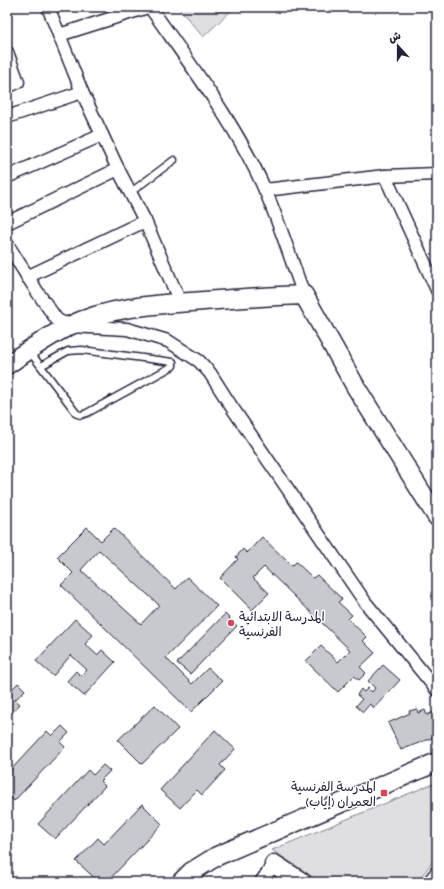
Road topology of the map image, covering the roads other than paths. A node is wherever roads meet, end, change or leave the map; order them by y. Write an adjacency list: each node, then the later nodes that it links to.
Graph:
1 (48, 7): 3 (street)
2 (149, 7): 3 (street); 14 (street)
3 (59, 35): 6 (street)
4 (7, 52): 5 (street)
5 (7, 87)
6 (82, 92): 7 (street); 8 (street)
7 (7, 117)
8 (102, 134): 10 (street); 13 (street)
9 (174, 160): 15 (lane)
10 (118, 169): 15 (street); 17 (street)
11 (437, 174): 12 (street)
12 (385, 176): 14 (street); 20 (street)
13 (7, 177)
14 (265, 190): 21 (street)
15 (131, 192): 16 (street)
16 (145, 221): 19 (street); 22 (street)
17 (7, 223)
18 (7, 244): 19 (street)
19 (27, 277): 23 (street)
20 (437, 290)
21 (304, 295): 22 (street); 27 (street)
22 (180, 302): 23 (street)
23 (70, 326): 24 (street); 28 (street)
24 (29, 350): 25 (street); 26 (lane)
25 (7, 365)
26 (41, 366): 26 (lane)
27 (437, 517)
28 (437, 690)
29 (437, 762): 32 (street)
30 (274, 864): 33 (street); 34 (street)
31 (437, 872): 35 (street)
32 (181, 882)
33 (261, 882)
34 (302, 882)
35 (429, 882)

